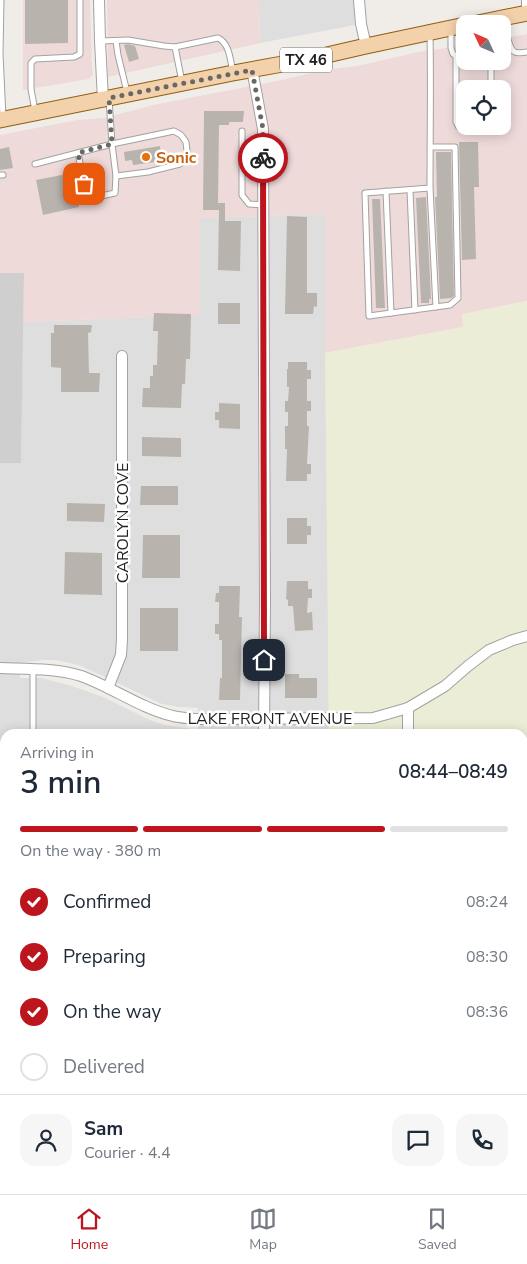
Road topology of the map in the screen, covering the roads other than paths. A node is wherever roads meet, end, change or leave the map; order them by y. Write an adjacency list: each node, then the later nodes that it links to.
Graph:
1 (1, 0): 17 (lane)
2 (80, 0): 24 (lane)
3 (99, 0): 11 (street)
4 (359, 0): 14 (street)
5 (527, 0): 6 (street)
6 (527, 13): 7 (main road)
7 (511, 16)
8 (456, 27): 9 (main road, TX 46)
9 (430, 33): 14 (main road, TX 46); 28 (lane)
10 (456, 33): 18 (lane)
11 (100, 41): 12 (lane); 23 (street)
12 (116, 41): 13 (lane); 22 (lane)
13 (175, 46): 20 (lane); 21 (lane)
14 (366, 46): 19 (main road, TX 46)
15 (511, 49): 16 (lane)
16 (527, 52)
17 (0, 54): 25 (lane)
18 (456, 56)
19 (252, 70): 20 (main road, TX 46); 35 (street)
20 (233, 73): 21 (main road, TX 46)
21 (182, 83): 22 (main road, TX 46)
22 (127, 95): 23 (main road, TX 46)
23 (106, 99): 24 (main road, TX 46); 27 (lane)
24 (36, 114): 25 (main road, TX 46)
25 (2, 120)
26 (242, 131): 35 (lane)
27 (112, 144): 29 (lane); 31 (lane); 31 (lane)
28 (430, 147): 32 (lane); 36 (lane)
29 (78, 153): 30 (lane); 31 (lane)
30 (35, 164)
31 (116, 176)
32 (430, 188): 33 (lane); 36 (lane)
33 (410, 190): 34 (lane); 37 (lane)
34 (386, 191): 38 (lane); 38 (lane)
35 (263, 205): 45 (street)
36 (436, 307): 37 (lane)
37 (415, 310): 38 (lane)
38 (391, 313)
39 (122, 356): 43 (street, CAROLYN COVE)
40 (527, 636): 44 (street, LAKE FRONT AVENUE)
41 (0, 668): 42 (street, LAKE FRONT AVENUE)
42 (33, 670): 43 (street, LAKE FRONT AVENUE); 46 (lane)
43 (108, 688): 45 (street, LAKE FRONT AVENUE)
44 (408, 708): 45 (street, LAKE FRONT AVENUE); 48 (street)
45 (264, 719): 47 (street)
46 (33, 729)
47 (264, 729)
48 (408, 729)

